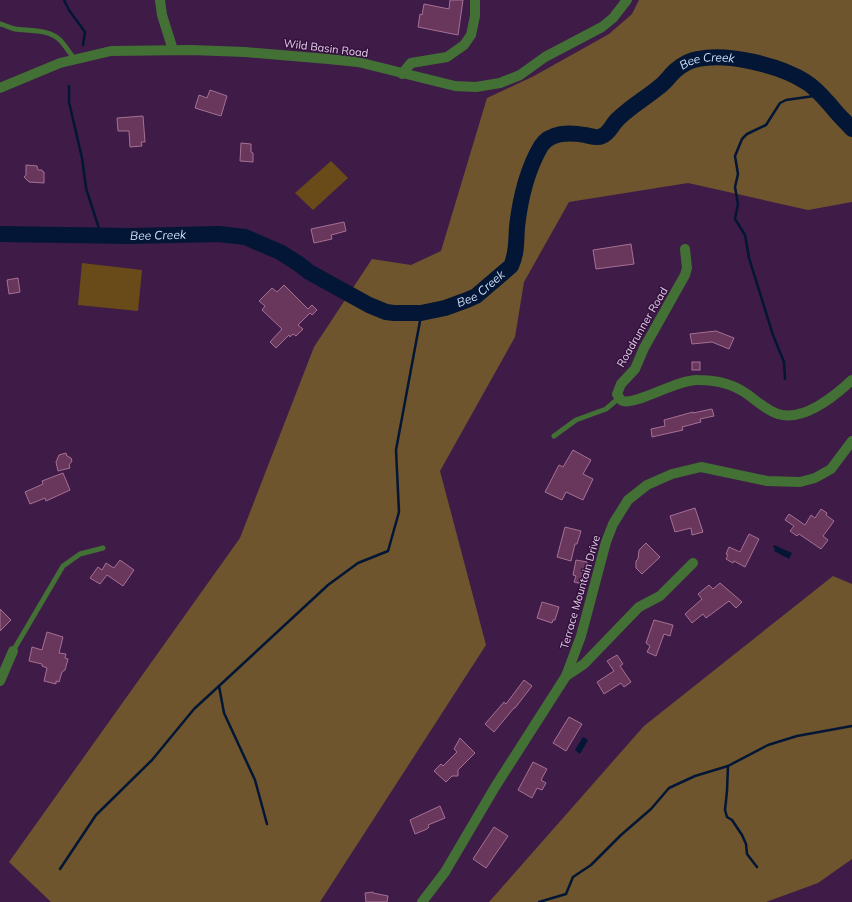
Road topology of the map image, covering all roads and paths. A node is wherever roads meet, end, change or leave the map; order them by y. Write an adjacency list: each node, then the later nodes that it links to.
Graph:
1 (160, 0): 5 (street)
2 (475, 0): 7 (street)
3 (627, 0): 7 (street, Wild Basin Road)
4 (0, 24): 6 (lane)
5 (173, 50): 6 (street, Wild Basin Road); 7 (street, Wild Basin Road)
6 (74, 59): 8 (street, Wild Basin Road)
7 (402, 74)
8 (0, 88)
9 (685, 249): 11 (street, Roadrunner Road)
10 (852, 380): 11 (street)
11 (619, 398): 12 (lane)
12 (554, 436)
13 (852, 441): 17 (street, Terrace Mountain Drive)
14 (103, 548): 16 (lane)
15 (693, 562): 17 (street)
16 (14, 651): 18 (street)
17 (566, 676): 19 (street, Terrace Mountain Drive)
18 (0, 681)
19 (422, 902)

